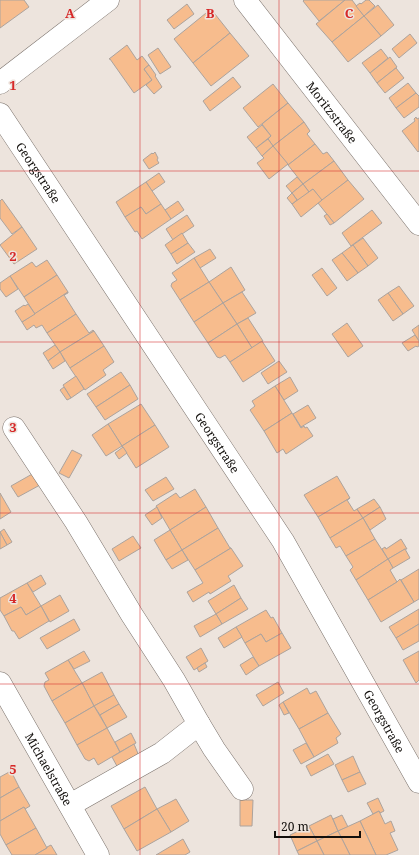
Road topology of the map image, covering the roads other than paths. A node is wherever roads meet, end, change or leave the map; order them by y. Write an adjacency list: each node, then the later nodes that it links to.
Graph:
1 (108, 0): 3 (street)
2 (244, 0): 5 (street, Moritzstraße)
3 (0, 83)
4 (0, 114): 9 (street, Georgstraße)
5 (419, 224)
6 (14, 428): 8 (street)
7 (0, 683): 11 (street, Michaelstraße)
8 (199, 724): 10 (street); 11 (street)
9 (419, 782)
10 (242, 789)
11 (70, 805): 12 (street, Michaelstraße)
12 (98, 855)

